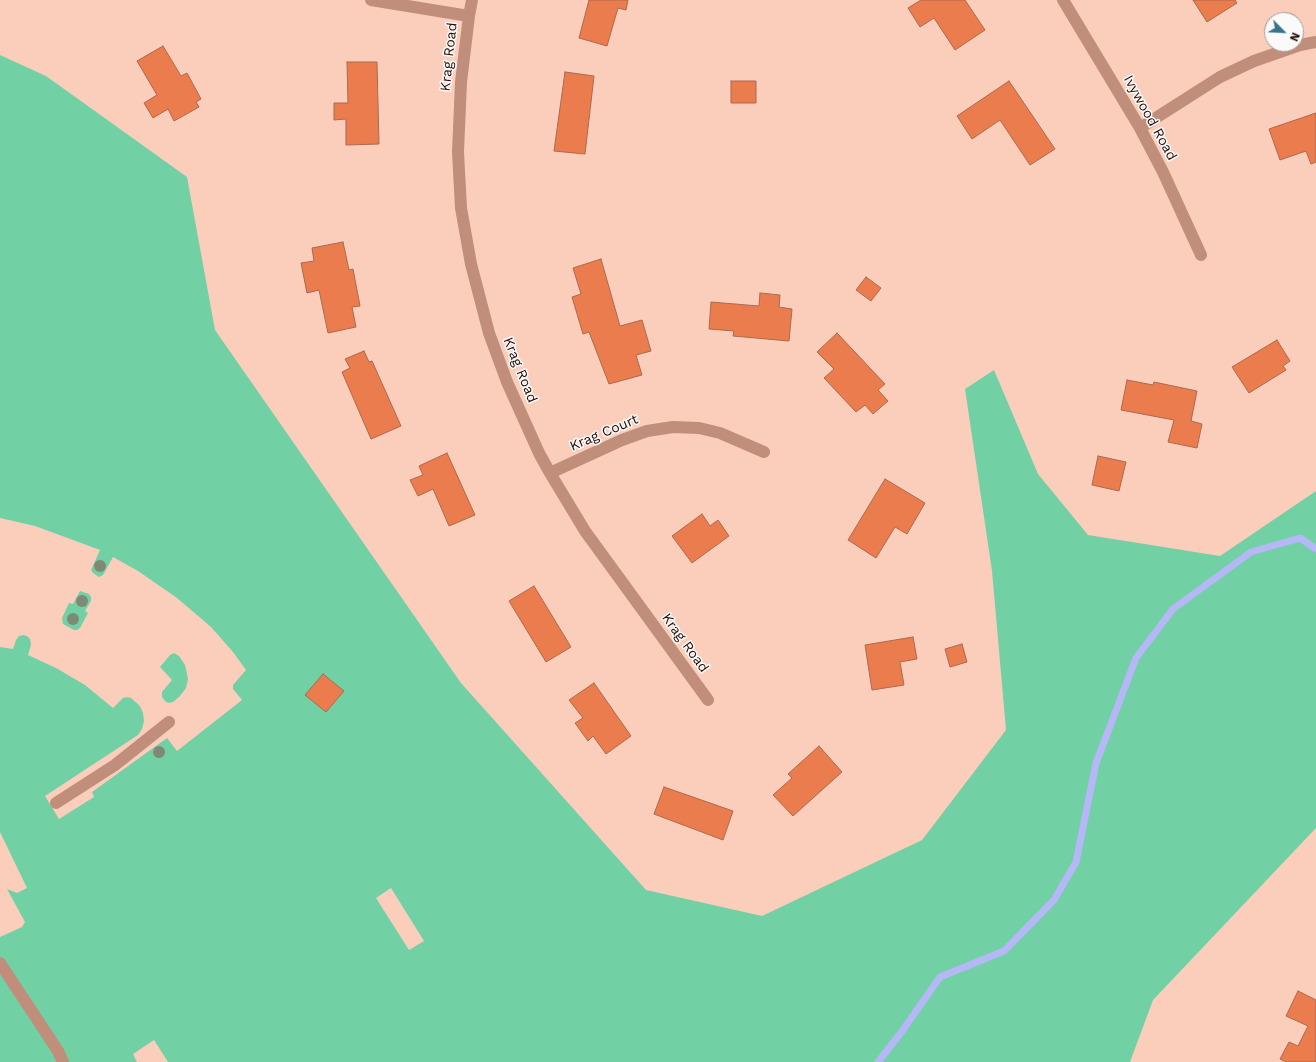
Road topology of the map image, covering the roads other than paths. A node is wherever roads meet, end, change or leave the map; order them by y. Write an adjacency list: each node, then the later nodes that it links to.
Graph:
1 (371, 0): 4 (street)
2 (472, 0): 4 (street, Krag Road)
3 (1063, 0): 6 (street, Ivywood Road)
4 (469, 16): 9 (street, Krag Road)
5 (1316, 42): 6 (street)
6 (1140, 128): 7 (street, Ivywood Road)
7 (1201, 255)
8 (764, 452): 9 (street, Krag Court)
9 (550, 473): 10 (street, Krag Road)
10 (708, 700)
11 (169, 722): 12 (street)
12 (56, 803)
13 (0, 963): 14 (street)
14 (62, 1062)

